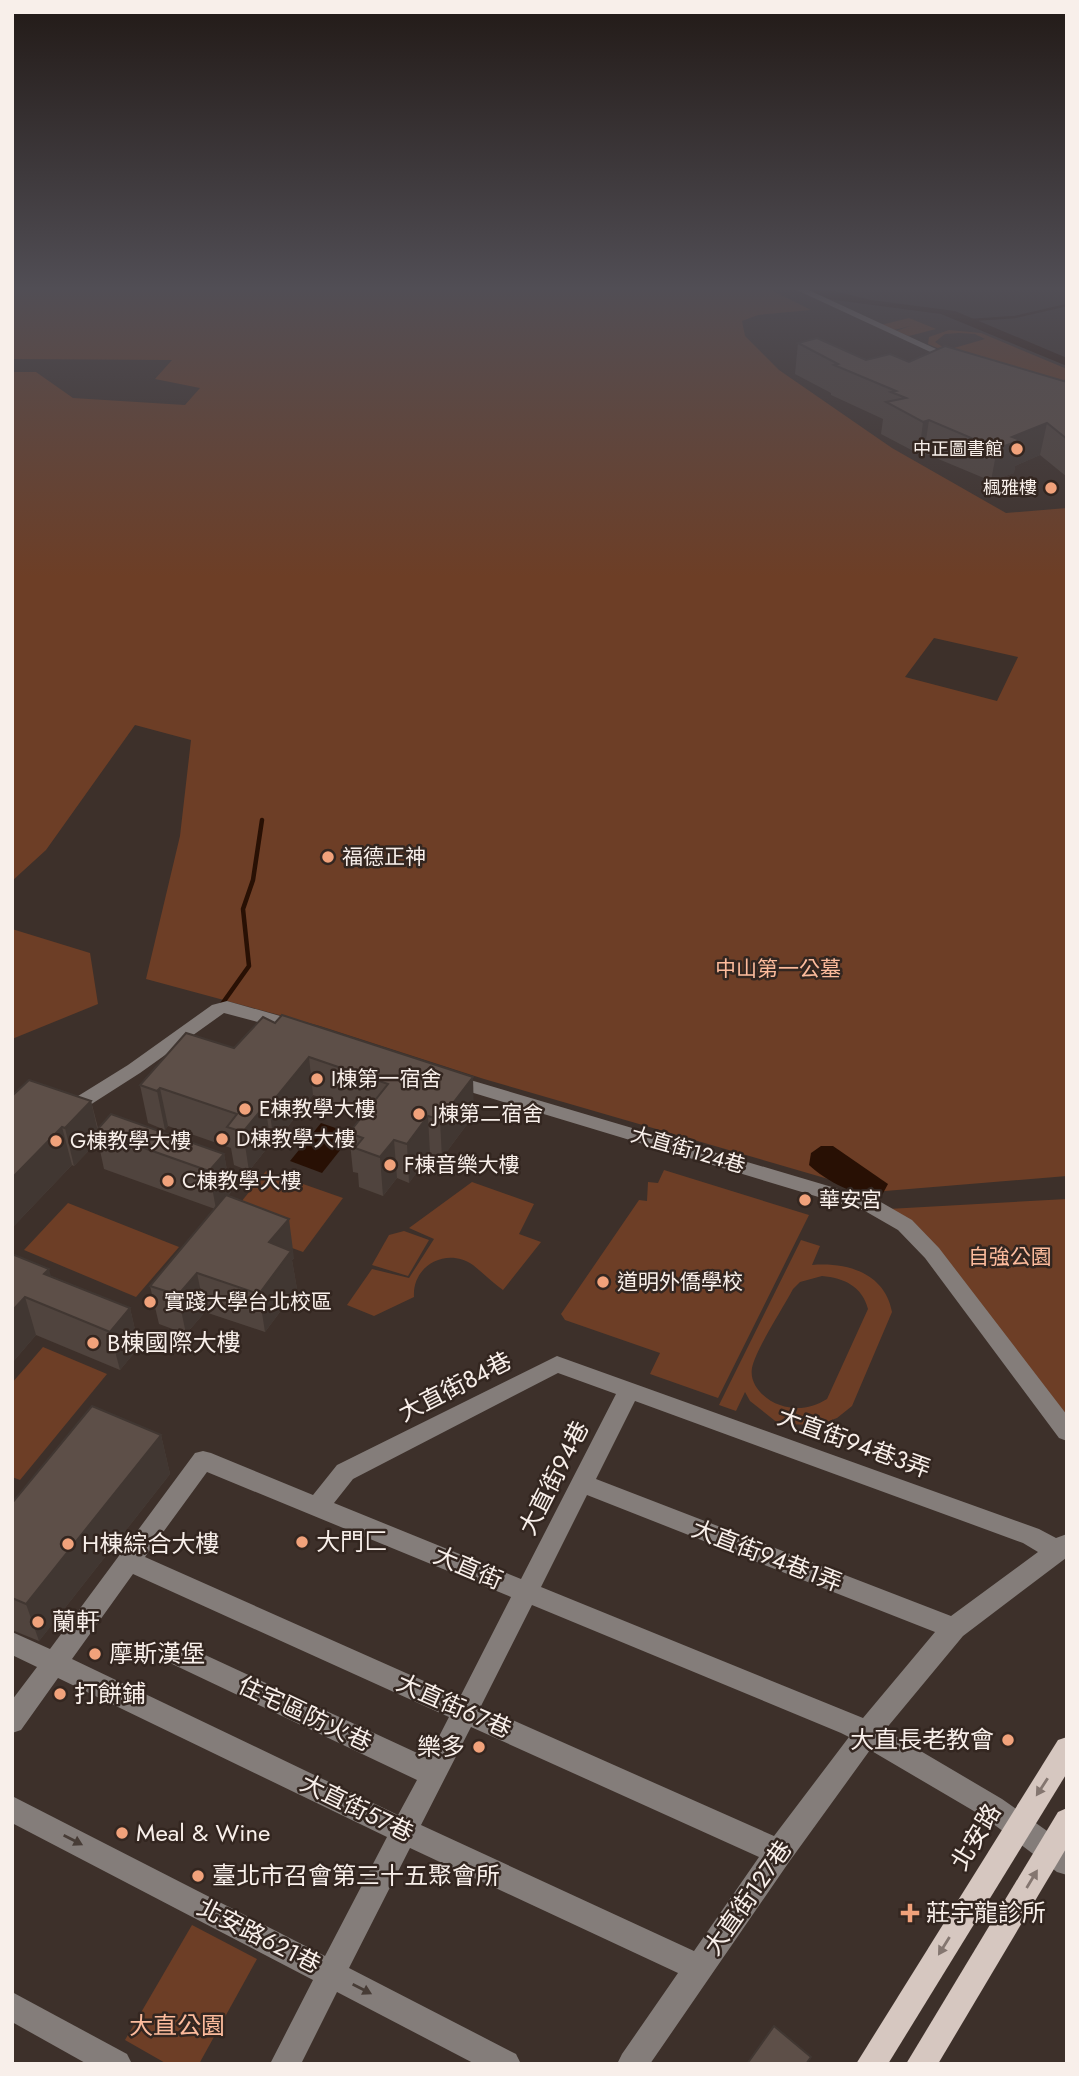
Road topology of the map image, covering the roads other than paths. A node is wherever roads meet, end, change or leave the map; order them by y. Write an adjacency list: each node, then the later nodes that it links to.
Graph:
1 (318, 1032): 3 (street)
2 (428, 1073): 5 (street, 大直街124巷)
3 (51, 1107)
4 (630, 1389): 6 (street, 大直街94巷); 7 (street, 大直街84巷); 8 (street, 大直街94巷3弄)
5 (1067, 1432)
6 (581, 1483): 10 (street, 大直街94巷); 11 (street, 大直街94巷1弄)
7 (319, 1505): 9 (street, 大直街); 10 (street, 大直街)
8 (1062, 1547): 11 (street)
9 (129, 1560): 14 (street, 大直街); 15 (street, 大直街67巷)
10 (525, 1592): 15 (street, 大直街94巷); 17 (street, 大直街)
11 (954, 1628): 17 (street)
12 (12, 1643): 14 (street, 大直街57巷)
13 (179, 1655): 19 (street, 住宅區防火巷)
14 (55, 1662): 16 (street, 大直街); 23 (street, 大直街57巷)
15 (464, 1710): 19 (street, 大直街94巷); 24 (street, 大直街67巷)
16 (12, 1721)
17 (866, 1733): 22 (street, 大直街); 24 (street, 大直街127巷)
18 (1067, 1749): 22 (main road, 北安路, one-way to 22)
19 (431, 1773): 23 (street, 大直街94巷)
20 (12, 1809): 27 (street, 北安路621巷, one-way to 27)
21 (1067, 1821): 25 (main road)
22 (1018, 1826): 25 (street, 大直街); 33 (main road, 北安路, one-way to 33)
23 (403, 1831): 26 (street, 大直街57巷); 27 (street, 大直街94巷)
24 (779, 1852): 26 (street, 大直街127巷)
25 (1058, 1856): 34 (main road, one-way to 25)
26 (699, 1968): 32 (street, 大直街127巷)
27 (332, 1973): 30 (street, 大直街94巷); 31 (street, 北安路621巷, one-way to 31)
28 (12, 2006): 29 (street)
29 (117, 2064)
30 (285, 2064)
31 (506, 2064)
32 (632, 2064)
33 (871, 2064)
34 (921, 2064)

